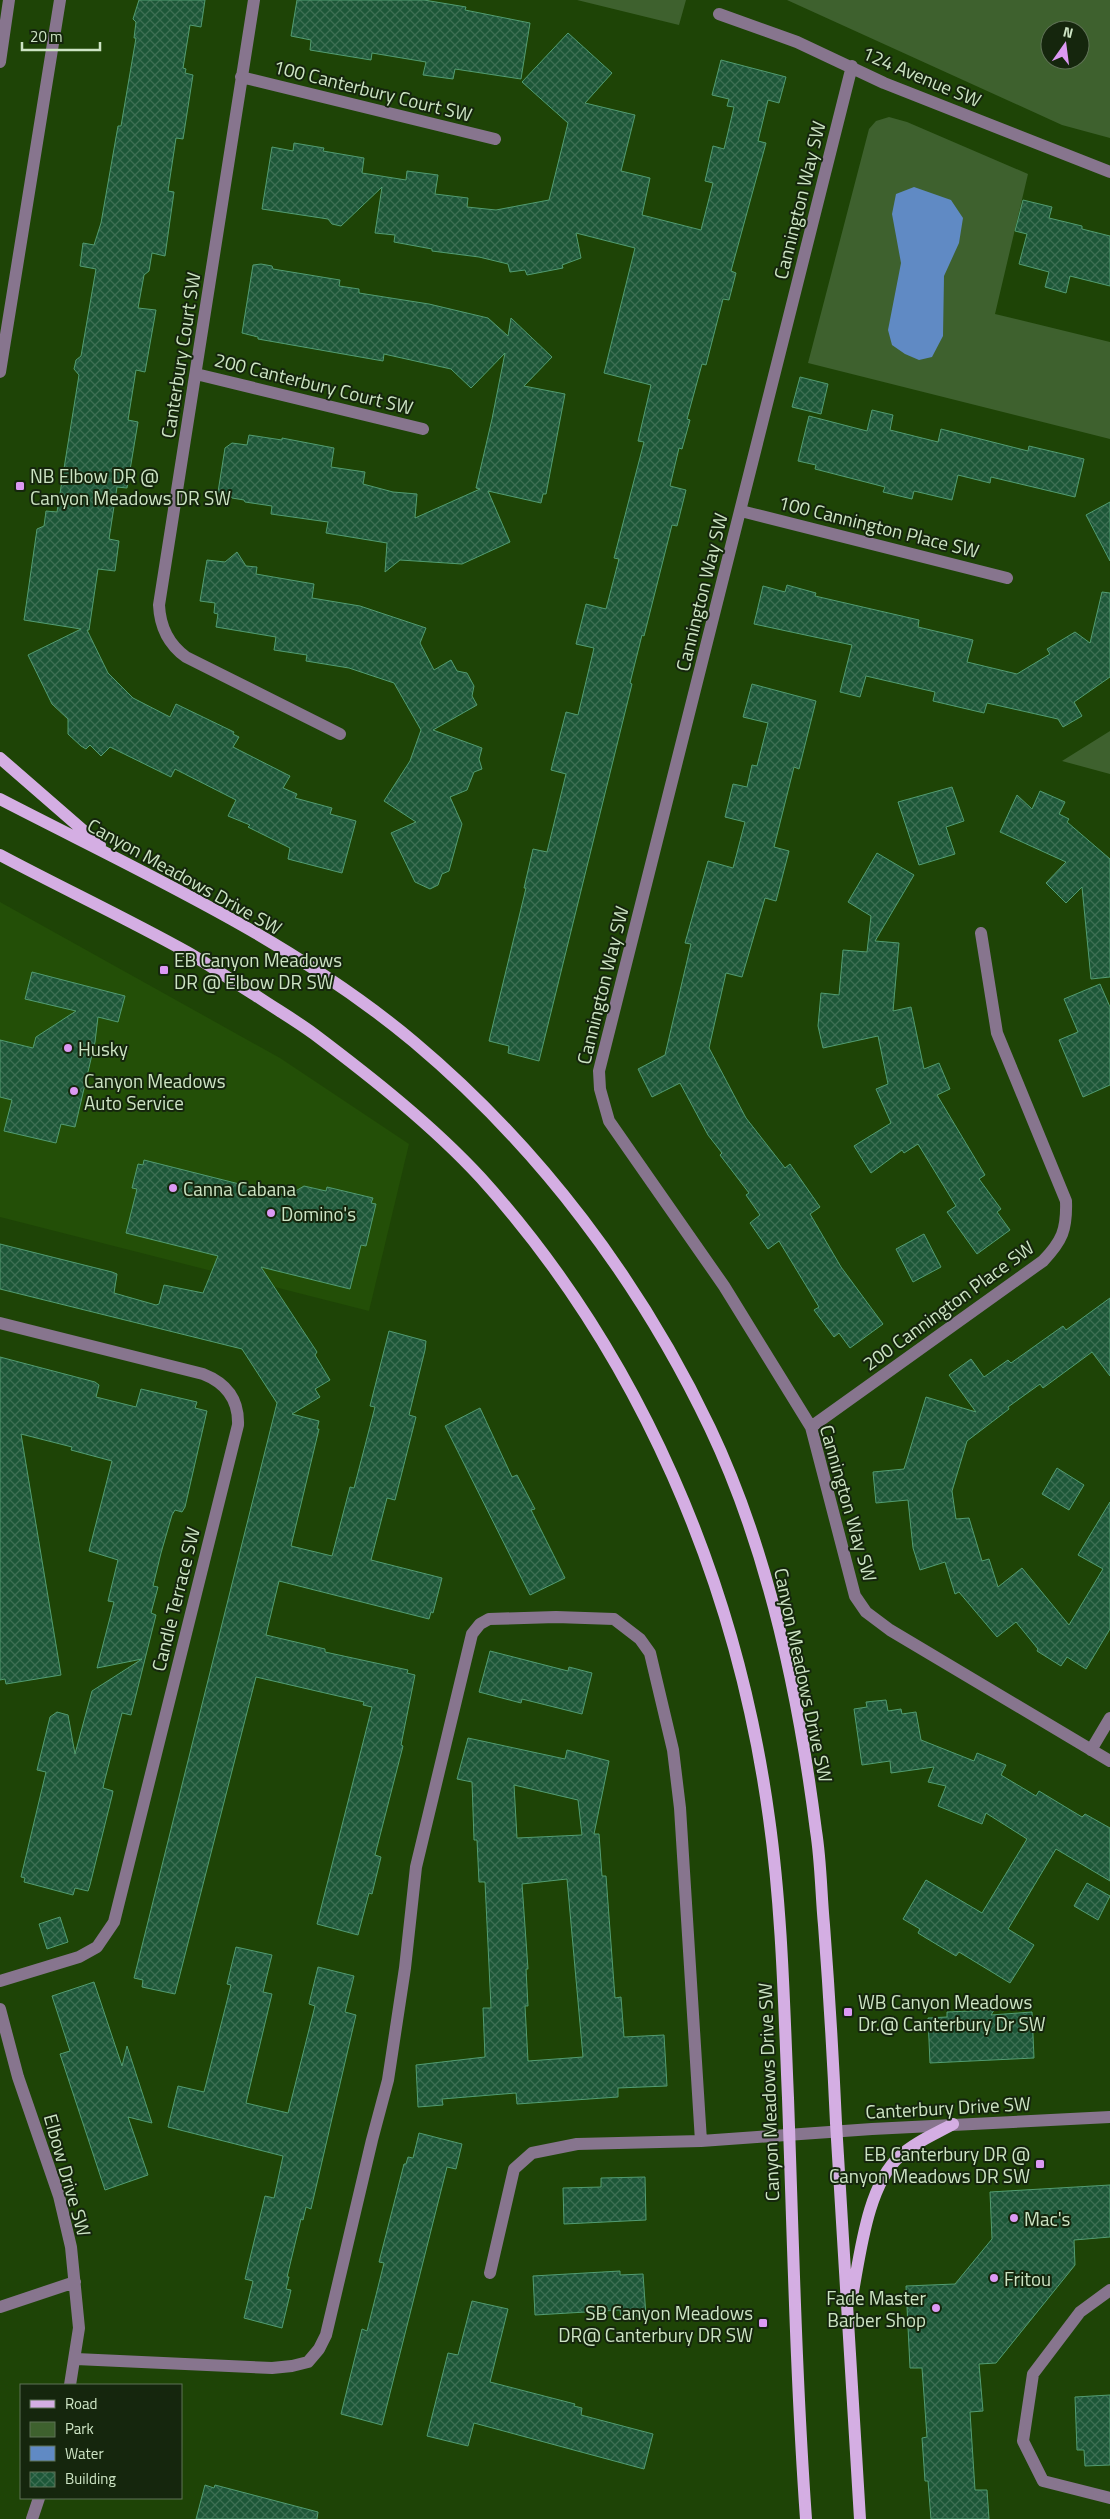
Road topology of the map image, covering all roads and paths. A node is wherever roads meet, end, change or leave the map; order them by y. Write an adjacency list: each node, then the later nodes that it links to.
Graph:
1 (9, 0): 5 (street)
2 (60, 0): 10 (street)
3 (254, 0): 7 (street, Canterbury Court SW)
4 (719, 14): 6 (street, 124 Avenue SW)
5 (0, 62)
6 (852, 66): 9 (street, 124 Avenue SW); 13 (street, Cannington Way SW)
7 (241, 76): 8 (street, 100 Canterbury Court SW); 11 (street, Canterbury Court SW)
8 (495, 139)
9 (1110, 172)
10 (0, 372)
11 (196, 374): 12 (street, 200 Canterbury Court SW); 15 (street, Canterbury Court SW)
12 (423, 429)
13 (741, 511): 14 (street, 100 Cannington Place SW); 22 (street, Cannington Way SW)
14 (1007, 578)
15 (340, 734)
16 (0, 758): 19 (main road)
17 (0, 799): 19 (main road, Canyon Meadows Drive SW)
18 (0, 855): 31 (main road, Canyon Meadows Drive SW)
19 (118, 860): 30 (main road, Canyon Meadows Drive SW)
20 (981, 933): 22 (street, 200 Cannington Place SW)
21 (0, 1323): 26 (street, Candle Terrace SW)
22 (810, 1427): 24 (street, Cannington Way SW)
23 (1110, 1718): 24 (street)
24 (1091, 1750): 25 (street, Cannington Way SW)
25 (1110, 1761)
26 (0, 1982)
27 (0, 2010): 34 (street, Elbow Drive SW)
28 (1110, 2117): 29 (street, Canterbury Drive SW)
29 (953, 2124): 30 (street, Canterbury Drive SW); 37 (main road)
30 (837, 2132): 31 (street, Canterbury Drive SW); 37 (main road, Canyon Meadows Drive SW)
31 (789, 2135): 32 (street, Canterbury Drive SW); 43 (main road, Canyon Meadows Drive SW)
32 (701, 2141): 33 (street, Canterbury Drive SW); 38 (street)
33 (490, 2273)
34 (75, 2282): 36 (street); 38 (street, Elbow Drive SW)
35 (1110, 2290): 40 (street)
36 (0, 2307)
37 (848, 2316): 44 (main road, Canyon Meadows Drive SW)
38 (76, 2359): 39 (street, Elbow Drive SW)
39 (70, 2384)
40 (1110, 2498)
41 (38, 2499): 42 (street)
42 (32, 2519)
43 (806, 2519)
44 (860, 2519)

